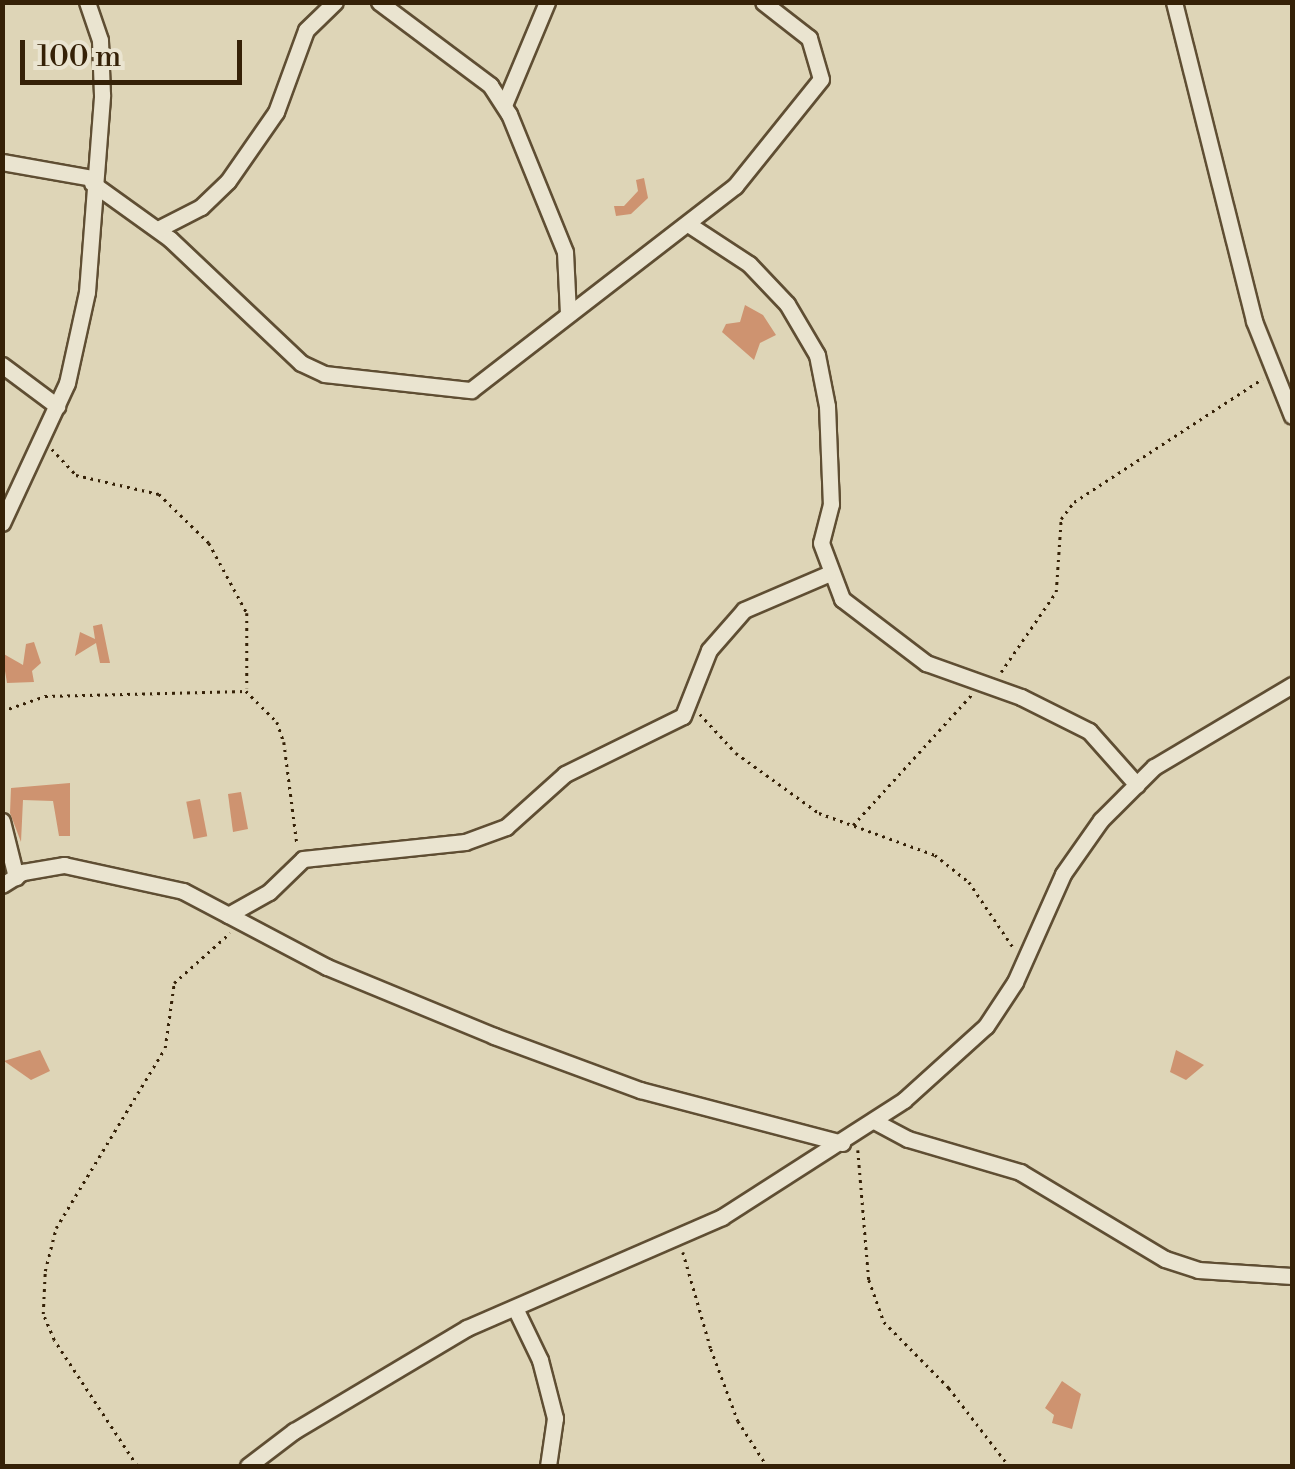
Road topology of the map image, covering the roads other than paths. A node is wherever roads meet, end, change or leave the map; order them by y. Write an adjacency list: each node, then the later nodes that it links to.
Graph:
1 (87, 2): 9 (street)
2 (335, 2): 11 (street)
3 (379, 2): 7 (street)
4 (547, 2): 7 (street)
5 (763, 2): 10 (street)
6 (1174, 2): 15 (street)
7 (504, 105): 12 (street)
8 (2, 162): 9 (street)
9 (92, 181): 11 (street); 14 (street)
10 (688, 224): 12 (street); 17 (street)
11 (158, 229): 12 (street)
12 (568, 314)
13 (2, 364): 14 (street)
14 (57, 406): 16 (street)
15 (1292, 416)
16 (2, 523)
17 (828, 574): 19 (street); 22 (street)
18 (1292, 684): 19 (street)
19 (1136, 785): 23 (street)
20 (2, 821): 21 (street)
21 (9, 881): 22 (street)
22 (235, 919): 24 (street)
23 (874, 1122): 24 (street); 25 (street)
24 (849, 1138): 26 (street)
25 (1292, 1276)
26 (515, 1308): 27 (street); 28 (street)
27 (248, 1466)
28 (548, 1466)

